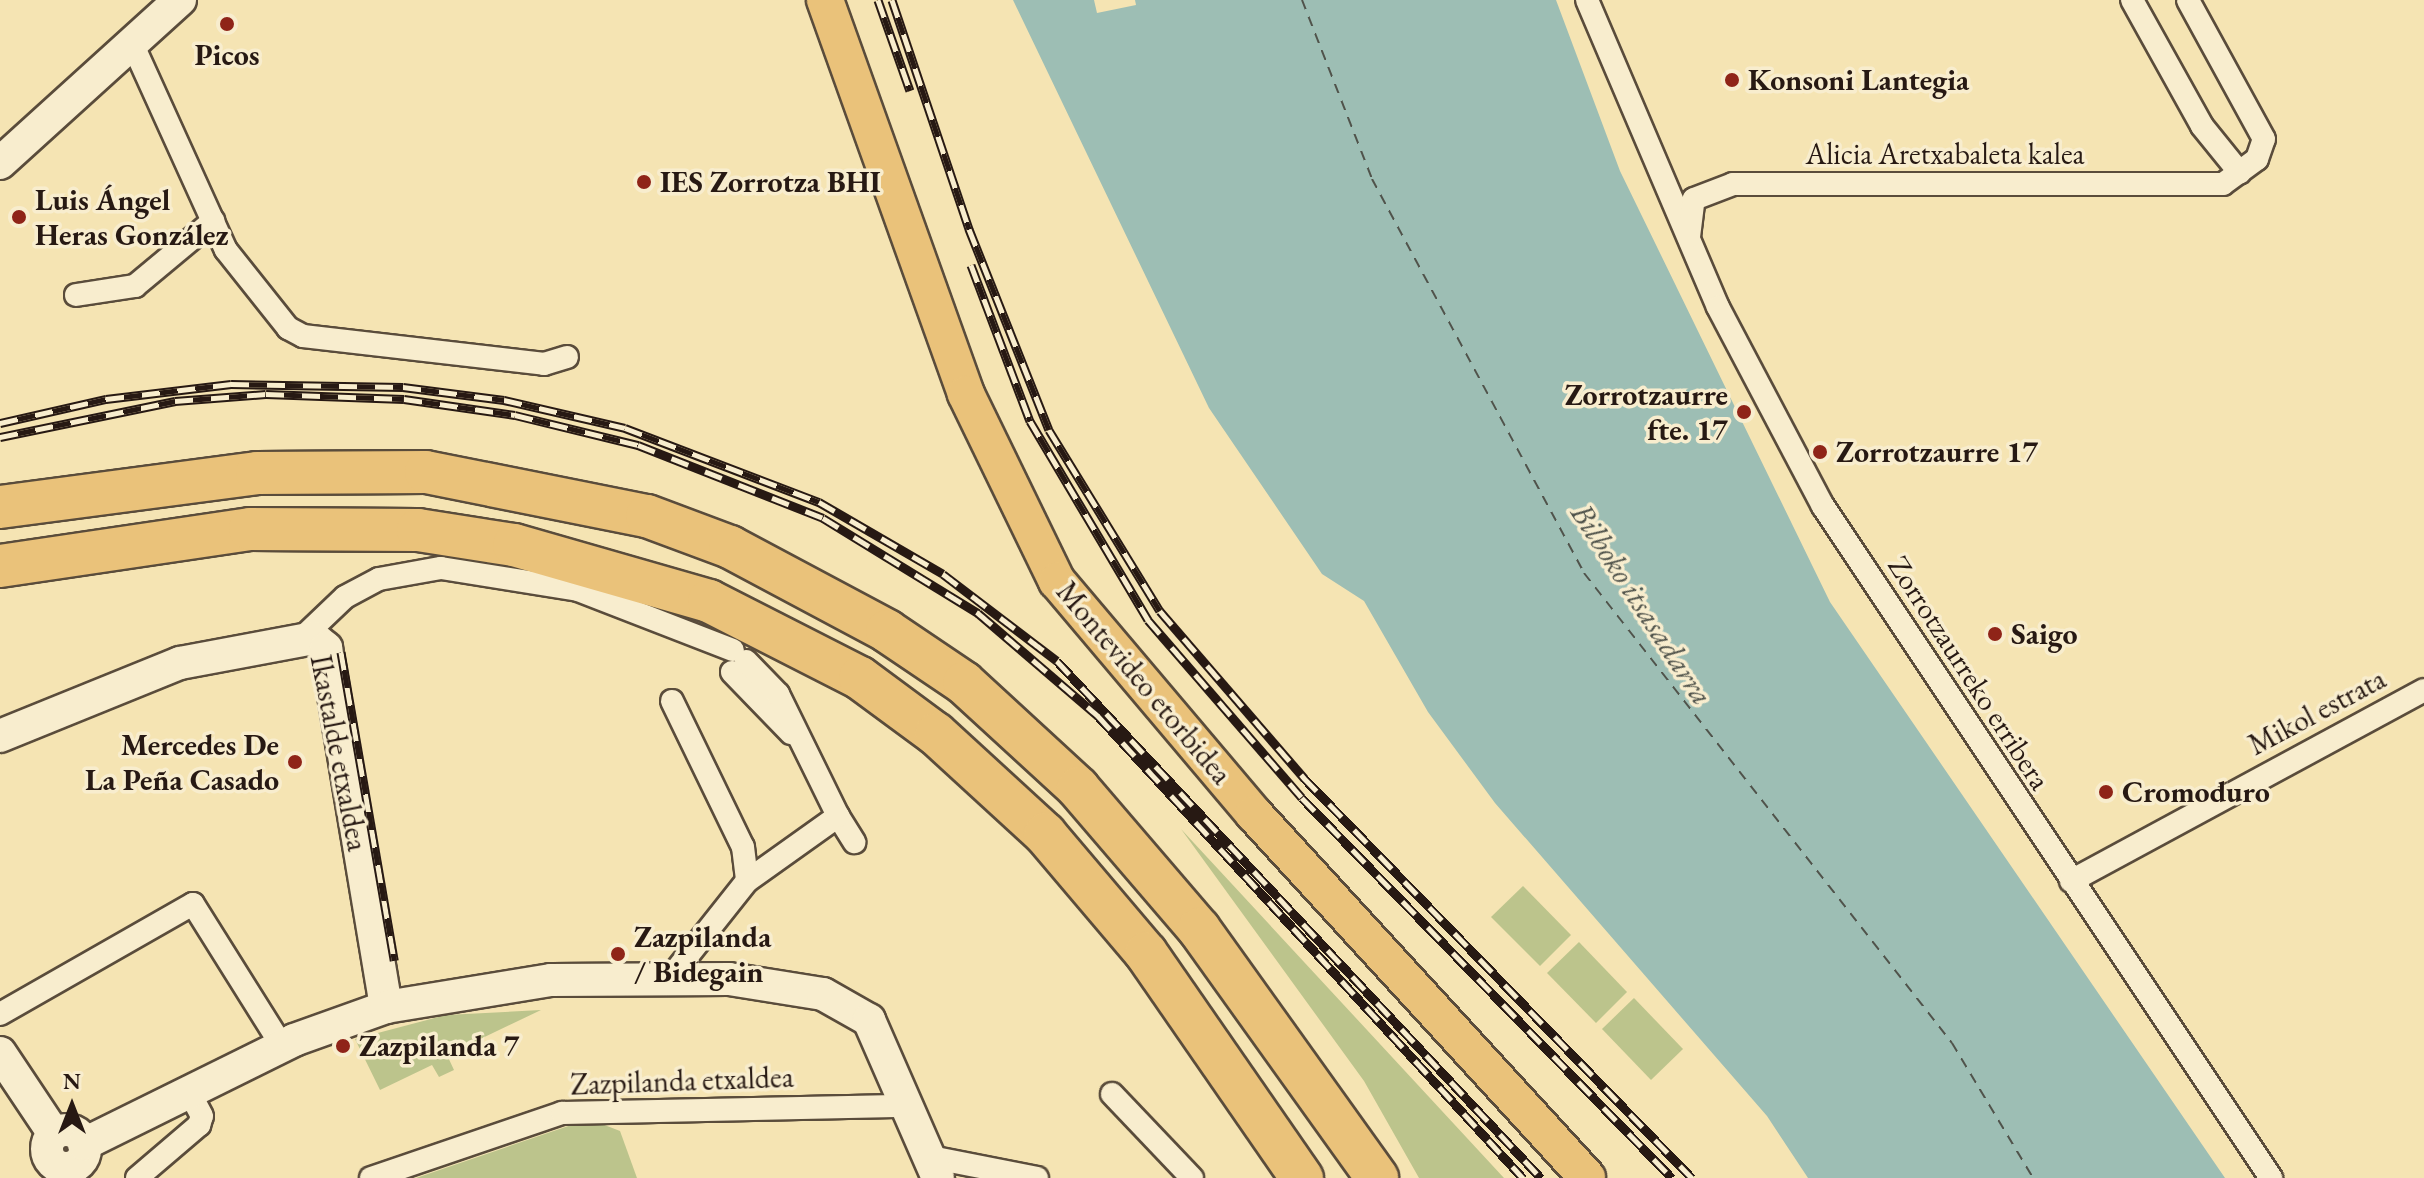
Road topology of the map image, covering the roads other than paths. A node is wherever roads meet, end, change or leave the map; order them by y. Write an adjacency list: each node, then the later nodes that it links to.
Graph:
1 (180, 0): 6 (street)
2 (825, 0): 41 (main road, Montevideo etorbidea)
3 (1587, 0): 9 (street, Zorrotzaurreko erribera)
4 (2132, 0): 8 (street)
5 (2188, 0): 8 (street)
6 (132, 43): 7 (street); 11 (street)
7 (0, 163)
8 (2240, 173): 10 (street, Alicia Aretxabaleta kalea)
9 (1660, 175): 10 (street); 12 (street, Zorrotzaurreko erribera)
10 (1703, 192): 12 (street)
11 (213, 221): 13 (street); 14 (street)
12 (1689, 242): 24 (street, Zorrotzaurreko erribera)
13 (76, 295)
14 (567, 357)
15 (6, 506): 40 (highway)
16 (0, 566): 39 (highway)
17 (302, 638): 20 (street, Ikastalde etxaldea); 21 (street); 26 (street, Ikastalde etxaldea)
18 (2424, 690): 24 (street, Mikol estrata)
19 (672, 701): 23 (street)
20 (0, 736)
21 (838, 816): 22 (street); 23 (street)
22 (854, 842)
23 (747, 881): 25 (street)
24 (2071, 881): 42 (street, Zorrotzaurreko erribera)
25 (670, 978): 26 (street); 32 (street)
26 (386, 1007): 28 (street)
27 (0, 1014): 28 (street)
28 (282, 1046): 30 (street)
29 (0, 1053): 33 (street)
30 (188, 1090): 33 (street); 35 (street)
31 (1112, 1094): 38 (street)
32 (909, 1106): 34 (street); 36 (street, Zazpilanda etxaldea)
33 (75, 1164)
34 (934, 1168): 37 (street)
35 (137, 1178)
36 (371, 1178)
37 (1037, 1178)
38 (1192, 1178)
39 (1302, 1178)
40 (1377, 1178)
41 (1587, 1178)
42 (2271, 1178)

